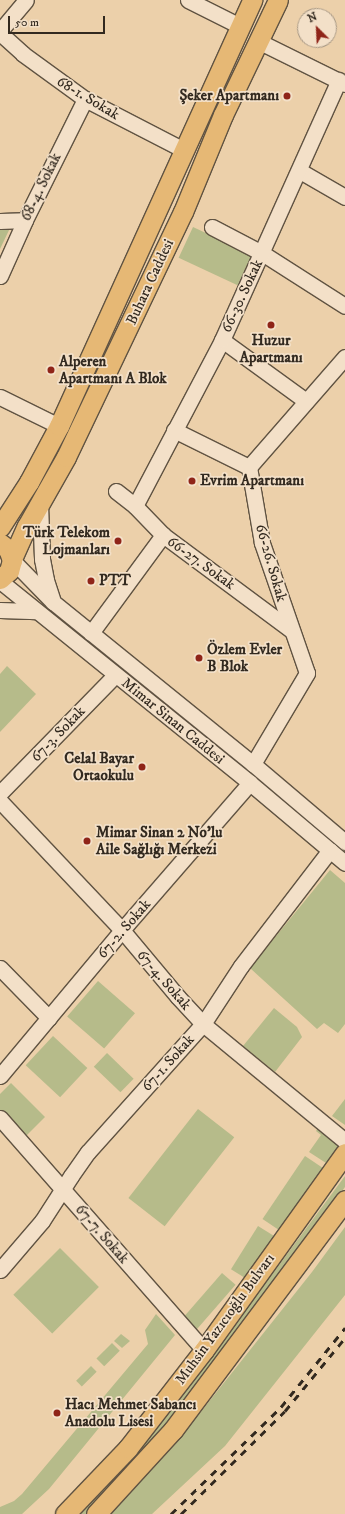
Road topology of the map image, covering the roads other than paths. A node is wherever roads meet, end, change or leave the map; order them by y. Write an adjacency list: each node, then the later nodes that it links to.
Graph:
1 (26, 0): 6 (street)
2 (188, 0): 5 (street)
3 (252, 0): 5 (main road, Buhara Caddesi)
4 (278, 0): 7 (main road, Buhara Caddesi)
5 (240, 26): 10 (main road, Buhara Caddesi)
6 (0, 32): 9 (street, 68-1. Sokak)
7 (258, 40): 8 (street); 27 (main road, Buhara Caddesi)
8 (342, 82): 11 (street, 66-30. Sokak)
9 (84, 99): 10 (street, 68-1. Sokak); 13 (street, 68-4. Sokak)
10 (184, 150): 23 (main road, Buhara Caddesi)
11 (300, 171): 12 (street); 16 (street, 66-30. Sokak)
12 (345, 197)
13 (25, 220): 14 (street); 17 (street, 68-4. Sokak)
14 (0, 222)
15 (212, 227): 16 (street)
16 (262, 253): 18 (street); 19 (street, 66-30. Sokak)
17 (0, 276)
18 (345, 306)
19 (222, 340): 22 (street); 24 (street, 66-30. Sokak)
20 (345, 357): 22 (street)
21 (0, 397): 23 (street)
22 (306, 401): 25 (street)
23 (59, 426): 29 (main road, Buhara Caddesi)
24 (174, 430): 25 (street); 28 (street, 66-30. Sokak)
25 (249, 467): 37 (street, 66-26. Sokak)
26 (116, 490): 28 (street, 66-27. Sokak)
27 (40, 504): 32 (main road, Buhara Caddesi); 34 (street)
28 (135, 506): 30 (street, 66-27. Sokak)
29 (0, 527)
30 (163, 535): 37 (street, 66-27. Sokak); 38 (street)
31 (0, 544): 32 (main road)
32 (12, 560): 33 (main road, Buhara Caddesi); 34 (street, Mimar Sinan Caddesi)
33 (0, 580): 36 (street, Mimar Sinan Caddesi)
34 (52, 602): 38 (street, Mimar Sinan Caddesi)
35 (0, 610): 36 (street)
36 (37, 611): 39 (street, Mimar Sinan Caddesi)
37 (291, 630): 40 (street, 66-26. Sokak)
38 (91, 634): 40 (street, Mimar Sinan Caddesi)
39 (115, 674): 41 (street, Mimar Sinan Caddesi); 42 (street, 67-3. Sokak)
40 (253, 764): 44 (street, Mimar Sinan Caddesi)
41 (250, 783): 45 (street, Mimar Sinan Caddesi); 47 (street, 67-2. Sokak)
42 (0, 793)
43 (0, 801): 47 (street, 67-4. Sokak)
44 (345, 842)
45 (330, 850): 46 (street, Mimar Sinan Caddesi); 50 (street, 67-1. Sokak)
46 (345, 863)
47 (122, 930): 49 (street, 67-2. Sokak); 50 (street, 67-4. Sokak)
48 (0, 968): 49 (street)
49 (49, 1018): 51 (street, 67-2. Sokak)
50 (203, 1024): 53 (street, 67-4. Sokak); 55 (street, 67-1. Sokak)
51 (0, 1076)
52 (0, 1118): 55 (street, 67-7. Sokak)
53 (345, 1141)
54 (345, 1153): 58 (main road, Muhsin Yazıcıoğlu Bulvarı)
55 (62, 1189): 57 (street, 67-1. Sokak); 58 (street, 67-7. Sokak)
56 (345, 1200): 60 (main road, Muhsin Yazıcıoğlu Bulvarı)
57 (0, 1270)
58 (204, 1350): 59 (main road, Muhsin Yazıcıoğlu Bulvarı)
59 (65, 1514)
60 (96, 1514)

